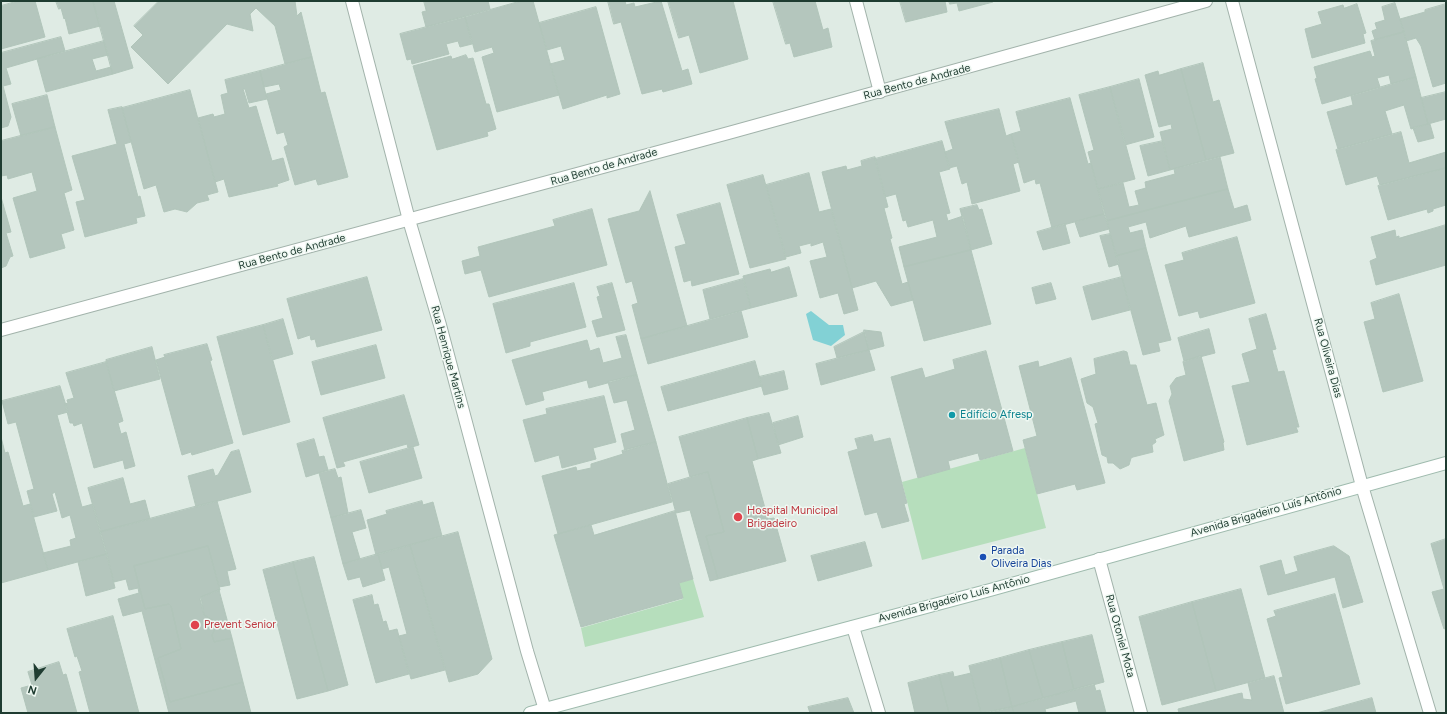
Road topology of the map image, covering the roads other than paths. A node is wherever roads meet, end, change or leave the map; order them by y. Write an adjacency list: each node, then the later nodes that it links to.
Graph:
1 (352, 1): 6 (street, Rua Henrique Martins)
2 (856, 1): 5 (street)
3 (1206, 1): 5 (street, Rua Bento de Andrade)
4 (1232, 1): 9 (street, Rua Oliveira Dias)
5 (880, 92): 6 (street, Rua Bento de Andrade)
6 (408, 220): 7 (street, Rua Bento de Andrade); 12 (street, Rua Henrique Martins)
7 (1, 330)
8 (1446, 463): 9 (street, Avenida Brigadeiro Luís Antônio)
9 (1362, 486): 10 (street, Avenida Brigadeiro Luís Antônio); 16 (street, Rua Oliveira Dias)
10 (1099, 559): 11 (street, Avenida Brigadeiro Luís Antônio); 15 (street, Rua Otoniel Mota)
11 (853, 627): 12 (street, Avenida Brigadeiro Luís Antônio); 14 (street)
12 (546, 711): 13 (street, Avenida Brigadeiro Luís Antônio)
13 (530, 713)
14 (879, 713)
15 (1141, 713)
16 (1430, 713)

